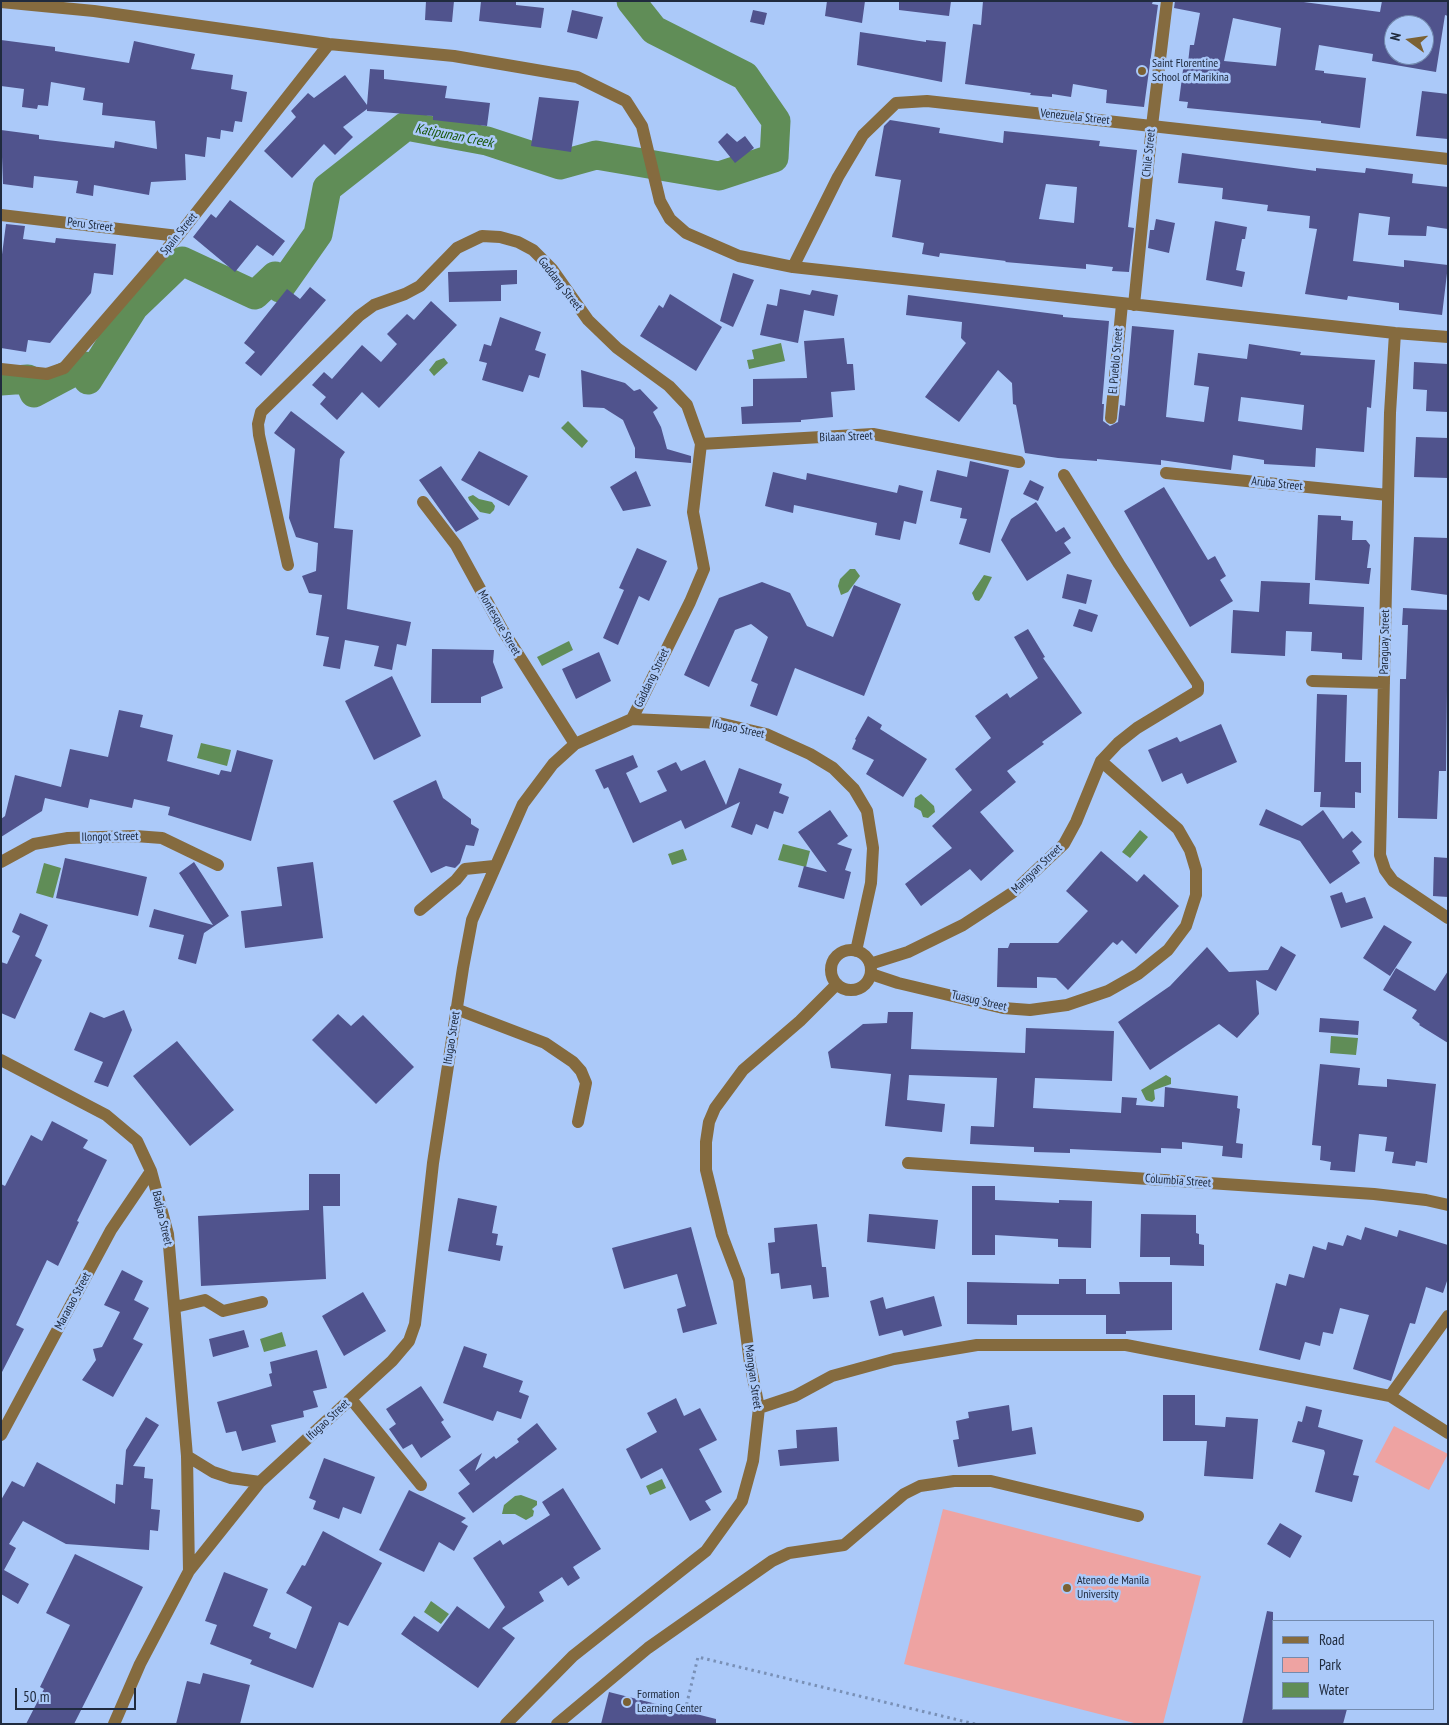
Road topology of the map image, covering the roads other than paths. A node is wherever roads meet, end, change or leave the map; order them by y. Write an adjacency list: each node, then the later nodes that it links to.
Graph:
1 (1168, 1): 5 (street, Chile Street)
2 (1, 2): 3 (street)
3 (98, 4): 4 (street)
4 (330, 44): 8 (street, Spain Street); 9 (street)
5 (1152, 126): 6 (street, Venezuela Street); 9 (street, Venezuela Street); 10 (street, Chile Street)
6 (1448, 159)
7 (1, 215): 8 (street, Peru Street)
8 (178, 236): 13 (street, Spain Street)
9 (793, 267): 10 (street)
10 (1128, 304): 11 (street); 14 (street, El Pueblo Street)
11 (1395, 333): 12 (street); 19 (street, Paraguay Street)
12 (1448, 337)
13 (1, 369)
14 (1111, 418)
15 (701, 444): 16 (street, Bilaan Street); 21 (street, Gaddang Street); 24 (street, Gaddang Street)
16 (1019, 462)
17 (1166, 473): 19 (street, Aruba Street)
18 (1064, 475): 26 (street, Mangyan Street)
19 (1388, 495): 23 (street, Paraguay Street)
20 (423, 502): 25 (street, Montesque Street)
21 (288, 565)
22 (1312, 681): 23 (street)
23 (1384, 683): 31 (street, Paraguay Street)
24 (632, 719): 25 (street, Ifugao Street); 32 (street, Ifugao Street)
25 (575, 744): 29 (street, Ifugao Street)
26 (1101, 761): 33 (street, Mangyan Street); 33 (street, Tuasug Street)
27 (1, 862): 28 (street, Ilongot Street)
28 (218, 866)
29 (494, 866): 30 (street); 35 (street, Ifugao Street)
30 (420, 910)
31 (1448, 918)
32 (856, 951): 33 (street); 34 (street)
33 (870, 969): 34 (street)
34 (837, 984): 46 (street, Mangyan Street)
35 (456, 1009): 37 (street); 45 (street, Ifugao Street)
36 (1, 1060): 39 (street, Badjao Street)
37 (578, 1122)
38 (908, 1163): 40 (street, Columbia Street)
39 (151, 1171): 42 (street, Badjao Street); 48 (street, Maranao Street)
40 (1448, 1205)
41 (262, 1302): 42 (street)
42 (176, 1307): 49 (street, Badjao Street)
43 (1448, 1316): 44 (street)
44 (1390, 1396): 46 (street); 47 (street)
45 (351, 1399): 50 (street, Ifugao Street); 51 (street)
46 (759, 1408): 55 (street, Mangyan Street)
47 (1448, 1433)
48 (1, 1435)
49 (187, 1456): 50 (street); 53 (street, Badjao Street)
50 (260, 1482): 53 (street, Ifugao Street)
51 (421, 1485)
52 (1138, 1516): 56 (street)
53 (189, 1571): 54 (street, Ifugao Street)
54 (114, 1724)
55 (506, 1724)
56 (557, 1724)

